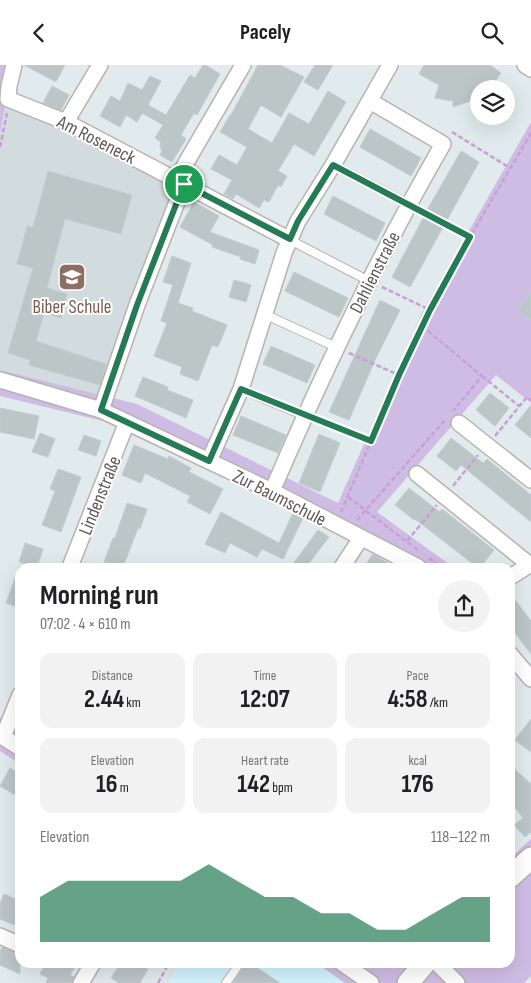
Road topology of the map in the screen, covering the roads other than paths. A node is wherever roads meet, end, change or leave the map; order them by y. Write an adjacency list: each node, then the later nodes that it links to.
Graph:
1 (14, 65): 8 (street, Am Roseneck)
2 (100, 65): 8 (street)
3 (244, 65): 10 (street)
4 (390, 65): 7 (street)
5 (525, 65): 6 (street)
6 (531, 69)
7 (370, 101): 9 (street); 11 (street, Dahlienstraße)
8 (66, 122): 10 (street, Am Roseneck)
9 (333, 165): 11 (lane); 12 (street)
10 (180, 182): 12 (street, Am Roseneck); 18 (street)
11 (408, 204): 13 (street, Dahlienstraße)
12 (290, 239): 13 (lane); 14 (street)
13 (369, 281): 15 (street, Dahlienstraße)
14 (264, 314): 15 (lane); 17 (street)
15 (336, 347): 19 (street, Dahlienstraße)
16 (0, 380): 18 (street, Zur Baumschule)
17 (241, 389): 19 (lane); 22 (street)
18 (101, 410): 20 (street, Zur Baumschule)
19 (305, 416): 25 (street, Dahlienstraße)
20 (127, 422): 22 (street, Zur Baumschule); 28 (street, Lindenstraße)
21 (459, 423): 24 (street)
22 (209, 461): 26 (street, Zur Baumschule)
23 (417, 474): 30 (street)
24 (531, 480)
25 (276, 482)
26 (361, 538): 27 (street, Zur Baumschule); 29 (street)
27 (423, 562)
28 (72, 563)
29 (345, 563)
30 (531, 565): 31 (street)
31 (515, 574)
32 (515, 661): 33 (street)
33 (531, 679)
34 (15, 706): 35 (street)
35 (2, 736): 36 (street)
36 (15, 745)
37 (531, 858): 38 (main road)
38 (515, 872)
39 (0, 936): 40 (street)
40 (15, 943)
41 (90, 968): 46 (street)
42 (236, 968): 47 (lane)
43 (349, 968): 48 (street)
44 (421, 968): 49 (main road)
45 (442, 968): 50 (street)
46 (81, 983)
47 (226, 983)
48 (371, 983)
49 (408, 983)
50 (457, 983)

